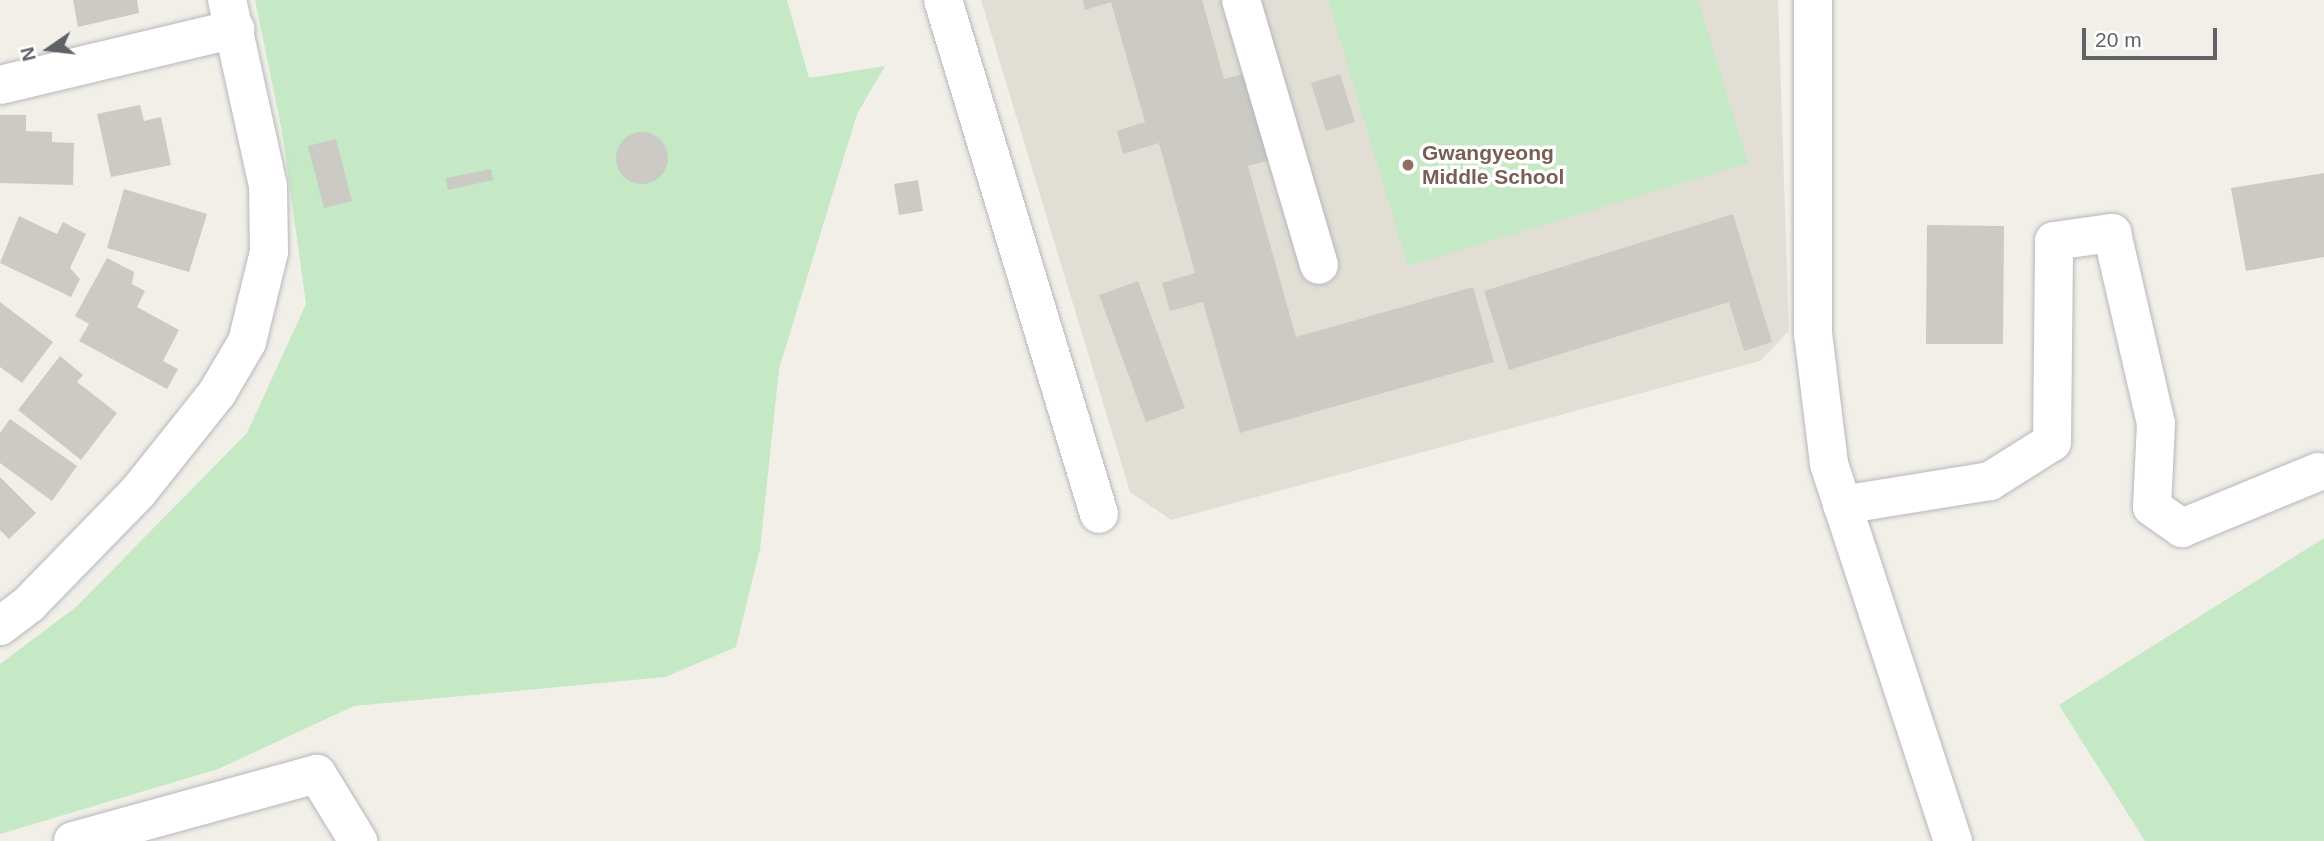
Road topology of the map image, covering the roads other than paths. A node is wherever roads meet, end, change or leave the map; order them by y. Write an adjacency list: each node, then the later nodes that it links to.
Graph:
1 (943, 0): 9 (street)
2 (1241, 0): 6 (street)
3 (1813, 0): 8 (street)
4 (231, 14): 5 (street); 10 (street)
5 (0, 85)
6 (1319, 265)
7 (2318, 472): 8 (street)
8 (1842, 505): 13 (street)
9 (1099, 514)
10 (0, 626)
11 (74, 841): 12 (street)
12 (358, 841)
13 (1953, 841)

